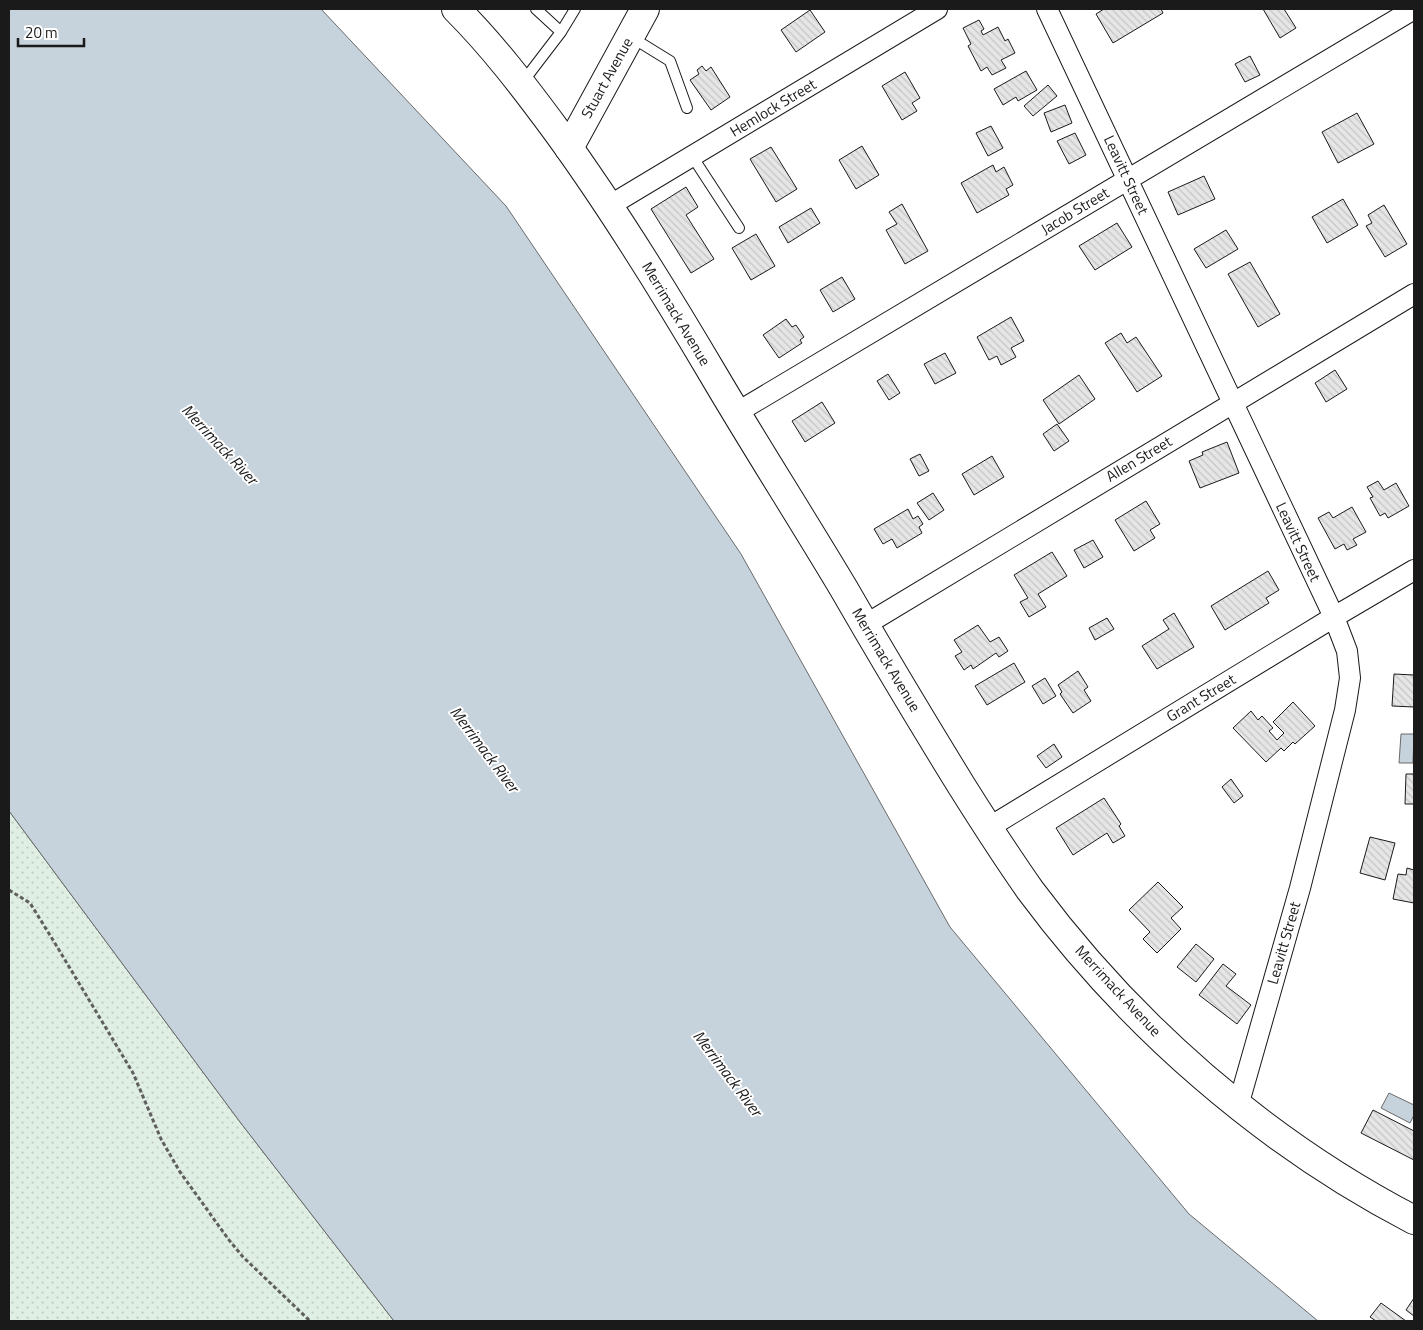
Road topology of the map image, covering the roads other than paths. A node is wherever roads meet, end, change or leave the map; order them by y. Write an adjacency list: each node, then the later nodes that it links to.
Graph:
1 (456, 9): 10 (main road, Merrimack Avenue)
2 (536, 9): 8 (lane)
3 (575, 9): 8 (lane)
4 (645, 9): 9 (main road, Stuart Avenue)
5 (937, 9): 13 (street, Hemlock Street)
6 (1047, 9): 14 (street, Leavitt Street)
7 (1414, 9): 14 (street, Jacob Street)
8 (560, 32): 10 (lane)
9 (630, 36): 11 (lane); 12 (main road, Stuart Avenue)
10 (521, 84): 12 (main road, Merrimack Avenue)
11 (687, 108)
12 (569, 148): 15 (main road, Merrimack Avenue)
13 (692, 156): 15 (street, Hemlock Street); 16 (lane)
14 (1128, 180): 18 (street, Leavitt Street); 19 (street, Jacob Street)
15 (609, 206): 19 (main road, Merrimack Avenue)
16 (739, 228)
17 (1414, 294): 18 (street, Allen Street)
18 (1233, 403): 21 (street, Leavitt Street); 22 (street, Allen Street)
19 (736, 413): 22 (main road, Merrimack Avenue)
20 (1414, 570): 21 (street, Grant Street)
21 (1334, 617): 23 (street, Grant Street); 24 (street, Leavitt Street)
22 (864, 625): 23 (main road, Merrimack Avenue)
23 (988, 828): 24 (main road, Merrimack Avenue)
24 (1238, 1106): 25 (main road, Merrimack Avenue)
25 (1414, 1220)

